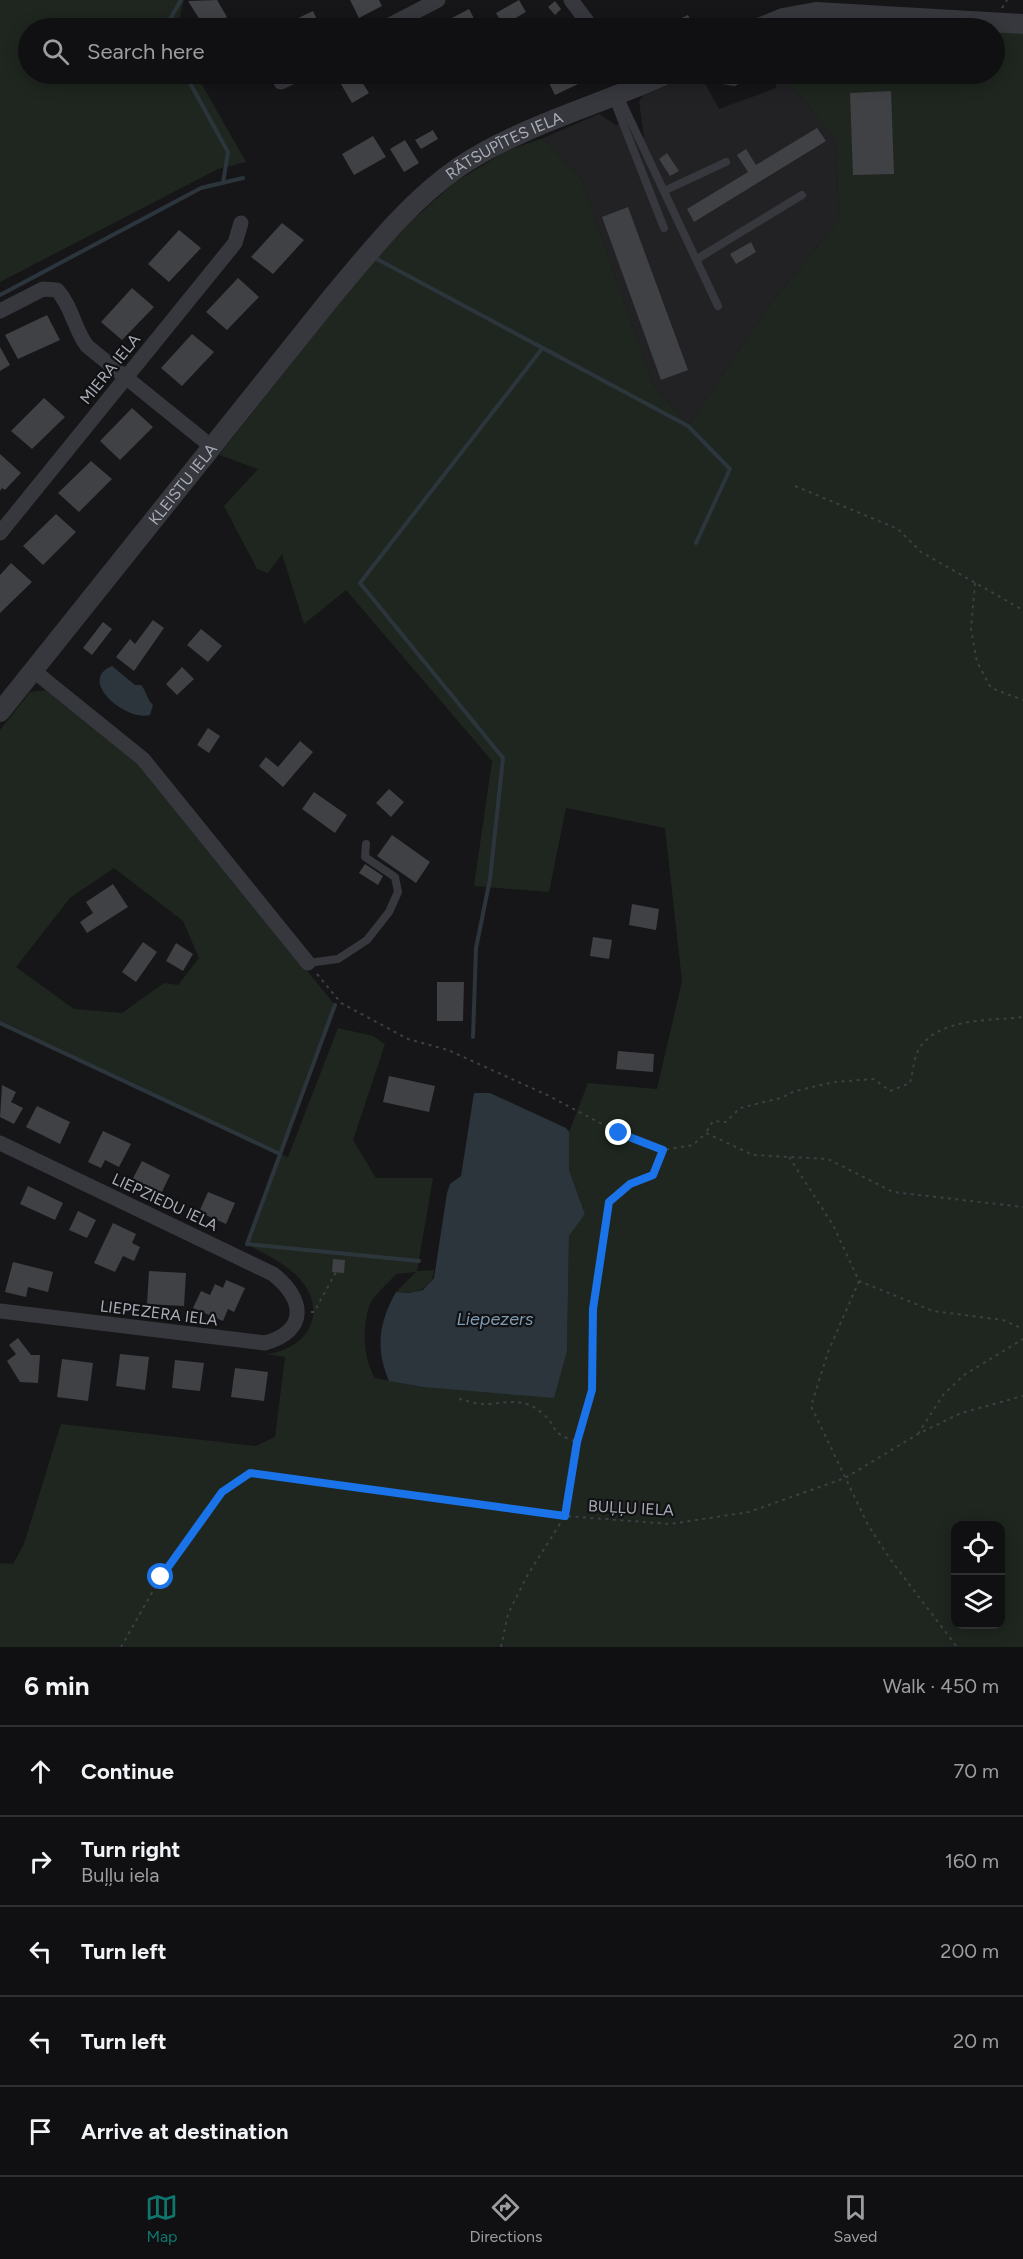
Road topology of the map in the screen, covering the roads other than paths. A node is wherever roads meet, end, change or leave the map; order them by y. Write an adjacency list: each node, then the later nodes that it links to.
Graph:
1 (438, 0): 3 (street)
2 (571, 0): 5 (street)
3 (413, 6): 4 (street)
4 (397, 18)
5 (584, 18)
6 (783, 18): 7 (street)
7 (944, 18)
8 (1005, 23): 9 (street)
9 (1023, 24)
10 (638, 84): 11 (street, RĀTSUPĪTES IELA)
11 (624, 89): 13 (lane); 16 (lane); 17 (street, RĀTSUPĪTES IELA)
12 (726, 162): 13 (lane)
13 (664, 191): 18 (lane)
14 (802, 195): 18 (lane)
15 (241, 223): 21 (street, MIERA IELA)
16 (664, 228)
17 (366, 256): 22 (street, KLEISTU IELA)
18 (697, 260): 19 (lane)
19 (718, 306)
20 (0, 311): 21 (street)
21 (126, 378): 22 (street); 23 (street, MIERA IELA)
22 (212, 447): 24 (street, KLEISTU IELA)
23 (0, 533)
24 (34, 671): 25 (street, KLEISTU IELA); 27 (street)
25 (0, 712)
26 (366, 844): 27 (lane)
27 (308, 963)
28 (0, 1143): 30 (street, LIEPZIEDU IELA)
29 (0, 1311): 30 (street, LIEPEZERA IELA)
30 (298, 1311)

